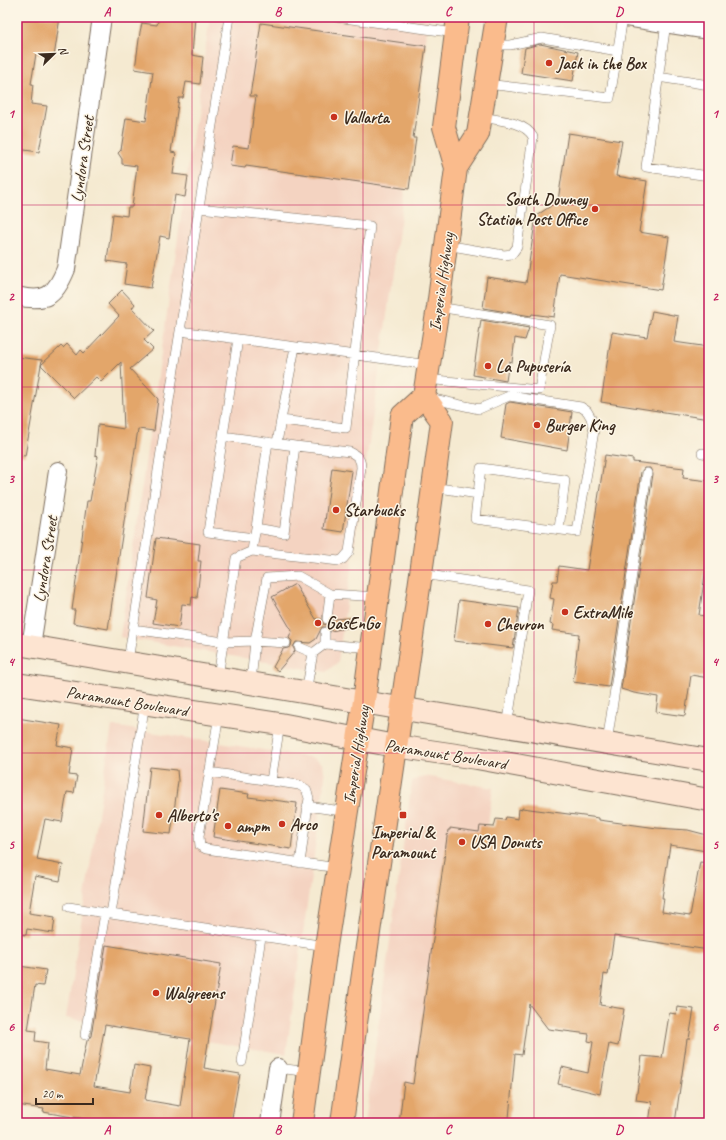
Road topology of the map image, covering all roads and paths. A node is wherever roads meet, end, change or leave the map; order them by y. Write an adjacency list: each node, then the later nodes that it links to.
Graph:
1 (102, 17): 19 (street, Lyndora Street)
2 (229, 17): 17 (lane)
3 (336, 17): 7 (lane)
4 (497, 17): 9 (main road, Imperial Highway)
5 (624, 17): 6 (street); 10 (lane)
6 (666, 23): 8 (street); 11 (lane)
7 (457, 25): 15 (main road, Imperial Highway)
8 (709, 30)
9 (492, 45): 10 (lane); 12 (main road, Imperial Highway)
10 (618, 51): 12 (lane)
11 (658, 77): 13 (lane); 16 (lane)
12 (486, 84): 14 (main road, Imperial Highway)
13 (709, 85)
14 (481, 117): 15 (main road, Imperial Highway); 18 (lane)
15 (456, 168): 18 (main road, Imperial Highway)
16 (709, 176)
17 (199, 208): 21 (lane); 24 (lane)
18 (446, 245): 20 (main road, Imperial Highway)
19 (17, 296)
20 (438, 307): 25 (main road, Imperial Highway); 25 (lane)
21 (180, 331): 22 (lane); 41 (lane)
22 (238, 339): 23 (lane); 27 (lane)
23 (296, 347): 24 (lane); 26 (lane)
24 (356, 355): 25 (lane); 26 (lane)
25 (426, 380): 32 (main road); 34 (lane); 39 (main road, Imperial Highway)
26 (281, 420): 28 (lane)
27 (223, 436): 28 (lane); 35 (lane)
28 (272, 443): 29 (lane); 35 (lane)
29 (295, 446): 35 (lane); 36 (lane)
30 (58, 471): 47 (street, Lyndora Street)
31 (647, 473): 63 (lane)
32 (433, 488): 33 (lane); 37 (main road)
33 (478, 494): 34 (lane); 34 (lane)
34 (558, 529)
35 (255, 533): 36 (lane)
36 (252, 551): 44 (lane)
37 (422, 574): 58 (main road); 61 (lane)
38 (330, 594): 39 (lane); 40 (lane); 43 (lane)
39 (378, 597): 49 (main road, Imperial Highway)
40 (327, 619)
41 (133, 629): 44 (lane); 51 (lane)
42 (325, 632): 46 (lane)
43 (255, 641): 44 (lane); 45 (lane); 53 (lane)
44 (224, 642): 52 (lane)
45 (286, 643)
46 (325, 644): 49 (lane); 50 (lane)
47 (24, 645): 51 (main road)
48 (299, 647): 50 (lane)
49 (372, 648): 56 (main road, Imperial Highway)
50 (313, 653): 55 (lane)
51 (128, 661): 52 (main road)
52 (218, 677): 53 (main road)
53 (250, 682): 55 (main road)
54 (17, 684): 57 (main road, Paramount Boulevard)
55 (306, 692): 56 (main road)
56 (364, 701): 58 (main road); 62 (main road, Imperial Highway)
57 (145, 703): 59 (main road, Paramount Boulevard); 74 (lane)
58 (401, 709): 61 (main road); 64 (main road)
59 (219, 715): 60 (main road, Paramount Boulevard); 66 (lane)
60 (280, 724): 62 (main road, Paramount Boulevard); 67 (lane)
61 (507, 727): 63 (main road)
62 (358, 739): 64 (main road, Paramount Boulevard); 70 (main road, Imperial Highway)
63 (607, 744): 65 (main road)
64 (395, 746): 68 (main road, Paramount Boulevard); 83 (main road)
65 (709, 760)
66 (209, 772): 67 (lane); 71 (lane)
67 (271, 780): 69 (lane)
68 (709, 800)
69 (307, 806): 70 (lane); 71 (lane)
70 (348, 812): 72 (main road, Imperial Highway)
71 (300, 862): 72 (lane)
72 (338, 868): 76 (main road, Imperial Highway)
73 (69, 907): 74 (lane)
74 (108, 914): 75 (lane); 77 (lane)
75 (261, 937): 76 (lane); 78 (lane)
76 (326, 946): 80 (main road, Imperial Highway)
77 (85, 1035)
78 (242, 1062)
79 (278, 1068): 80 (lane); 81 (street)
80 (309, 1072): 82 (main road, Imperial Highway)
81 (270, 1123)
82 (302, 1123)
83 (342, 1123)

